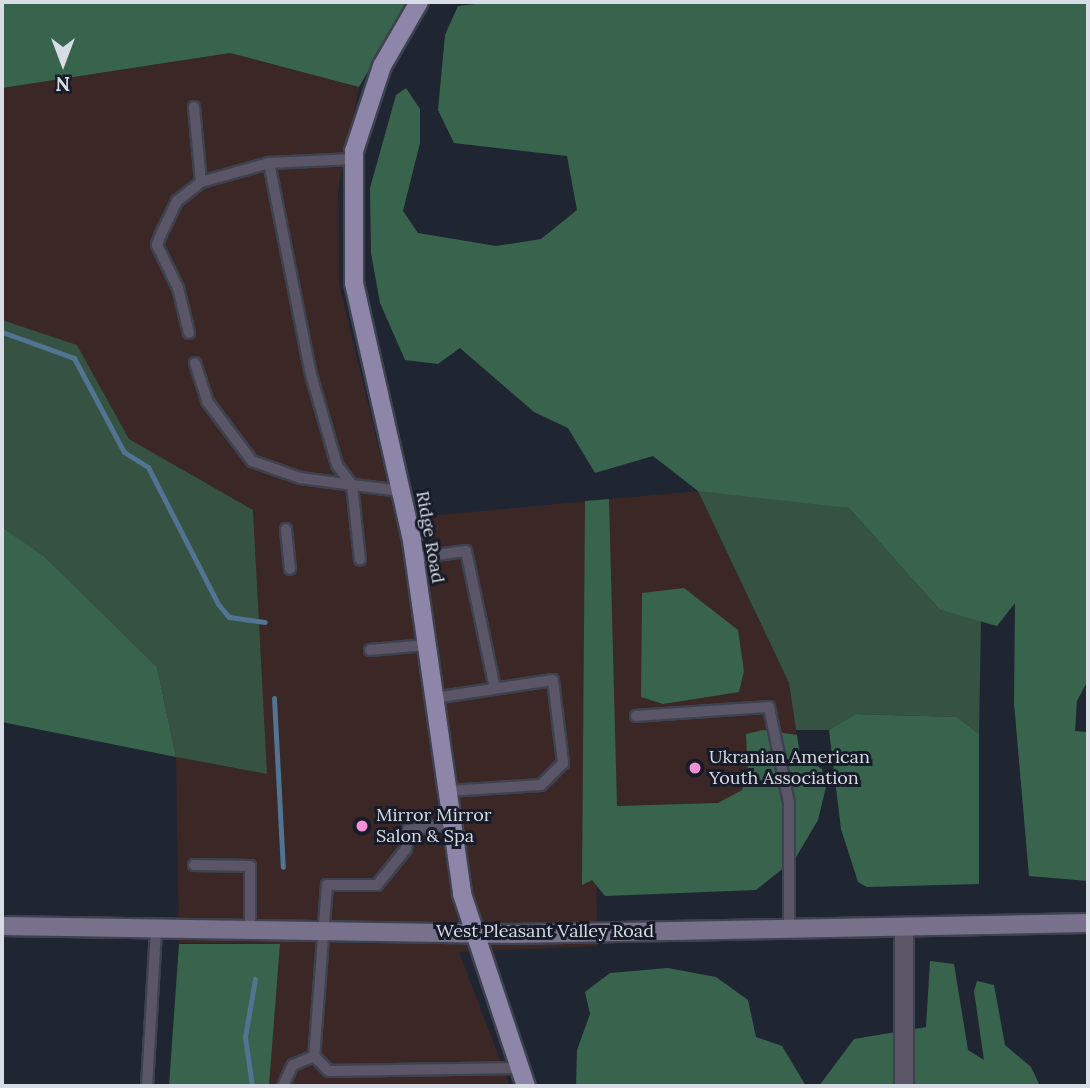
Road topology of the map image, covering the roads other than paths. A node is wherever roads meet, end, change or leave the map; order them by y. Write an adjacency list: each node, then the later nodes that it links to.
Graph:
1 (419, 2): 3 (main road, Ridge Road)
2 (194, 107): 5 (lane)
3 (354, 159): 4 (lane); 9 (main road, Ridge Road)
4 (269, 163): 5 (lane); 8 (lane)
5 (201, 182): 6 (lane)
6 (189, 333)
7 (195, 363): 8 (lane)
8 (352, 485): 9 (lane); 12 (lane)
9 (400, 491): 11 (main road, Ridge Road)
10 (286, 529): 13 (lane)
11 (414, 558): 14 (main road, Ridge Road); 16 (lane)
12 (360, 560)
13 (290, 569)
14 (426, 645): 15 (lane); 17 (main road, Ridge Road)
15 (370, 650)
16 (495, 689): 17 (lane); 19 (lane)
17 (434, 698): 19 (main road, Ridge Road)
18 (636, 716): 26 (lane)
19 (447, 791): 20 (main road, Ridge Road)
20 (452, 824): 28 (lane); 29 (main road, Ridge Road)
21 (194, 865): 27 (lane)
22 (1088, 923): 24 (main road, West Pleasant Valley Road)
23 (2, 926): 25 (main road, West Pleasant Valley Road)
24 (904, 927): 26 (main road, West Pleasant Valley Road); 35 (street)
25 (156, 928): 27 (main road, West Pleasant Valley Road); 32 (lane)
26 (789, 929): 29 (main road, West Pleasant Valley Road)
27 (250, 930): 28 (main road, West Pleasant Valley Road)
28 (320, 930): 29 (main road, West Pleasant Valley Road); 30 (lane)
29 (472, 933): 31 (main road, Ridge Road)
30 (314, 1056): 31 (lane); 33 (lane)
31 (520, 1068): 34 (main road, Ridge Road)
32 (147, 1086)
33 (283, 1086)
34 (526, 1086)
35 (904, 1086)

